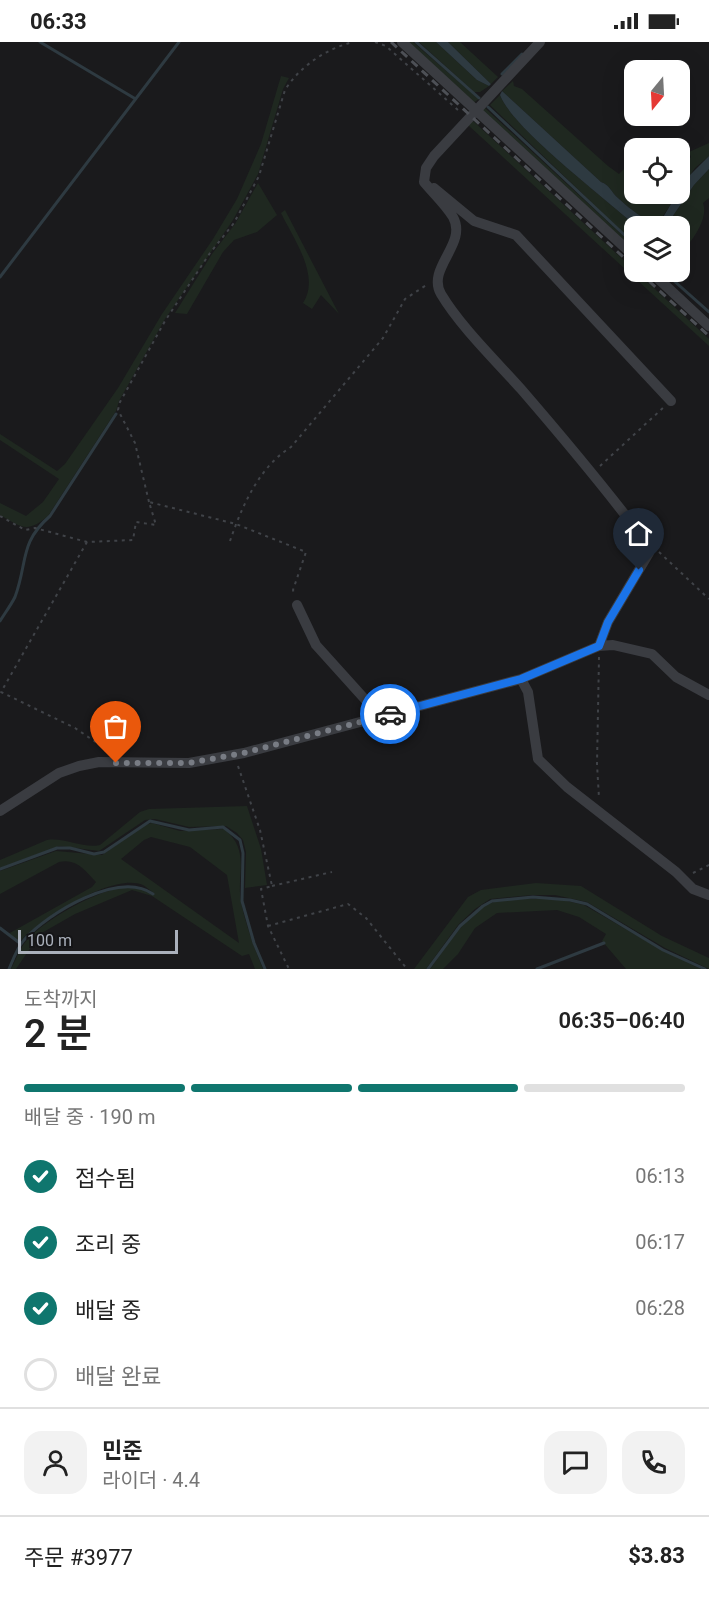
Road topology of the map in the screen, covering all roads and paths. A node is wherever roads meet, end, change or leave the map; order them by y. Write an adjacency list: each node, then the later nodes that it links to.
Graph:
1 (353, 42): 13 (path)
2 (375, 42): 5 (path)
3 (402, 42): 5 (street)
4 (540, 42): 5 (street)
5 (472, 114): 6 (street); 7 (street)
6 (424, 182): 9 (street); 11 (street)
7 (624, 247)
8 (662, 282): 10 (street)
9 (437, 284): 12 (street); 15 (path)
10 (709, 326)
11 (671, 401): 12 (path)
12 (593, 472): 18 (street)
13 (148, 502): 15 (path); 17 (path)
14 (0, 516): 17 (path)
15 (236, 524): 16 (path); 20 (path)
16 (230, 541)
17 (87, 542): 23 (path)
18 (648, 545): 19 (path); 21 (street)
19 (709, 599)
20 (297, 605): 25 (street)
21 (599, 646): 22 (street); 24 (street); 29 (path)
22 (521, 679): 25 (street); 29 (street)
23 (0, 692): 27 (path)
24 (709, 695)
25 (380, 717): 26 (street)
26 (235, 754): 27 (street); 33 (path)
27 (99, 762): 28 (street)
28 (0, 811)
29 (600, 813): 32 (street)
30 (709, 865): 32 (path)
31 (332, 872): 33 (path)
32 (682, 878): 34 (street)
33 (272, 886): 35 (path)
34 (709, 895)
35 (268, 926): 36 (path); 37 (path)
36 (289, 969)
37 (407, 969)

